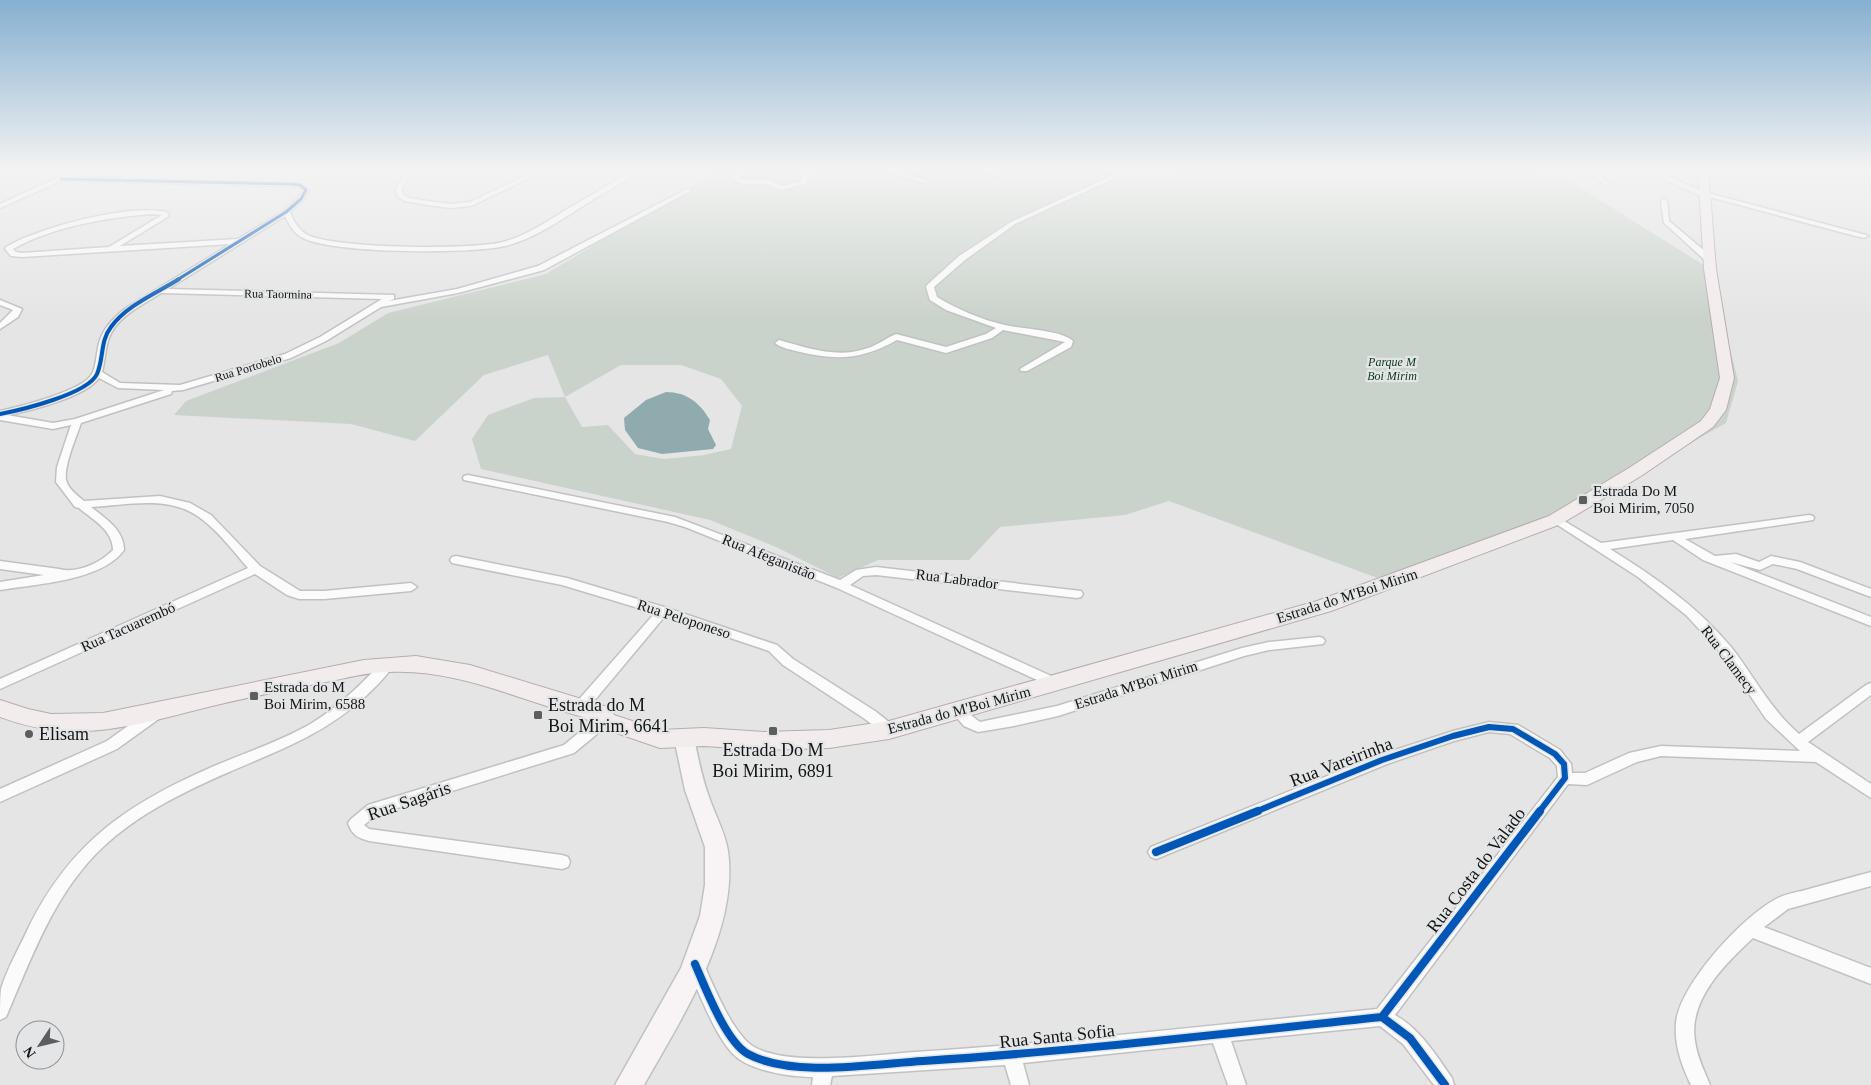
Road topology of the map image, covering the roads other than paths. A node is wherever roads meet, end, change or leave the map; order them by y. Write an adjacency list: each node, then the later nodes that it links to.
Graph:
1 (106, 219): 15 (street)
2 (163, 219): 17 (street)
3 (274, 219): 12 (street)
4 (289, 219): 11 (street)
5 (557, 219): 11 (street)
6 (635, 219): 22 (street)
7 (1020, 219): 24 (street)
8 (1666, 219): 18 (street)
9 (1706, 219): 18 (main road, Estrada do M'Boi Mirim)
10 (1791, 219): 13 (street)
11 (291, 222): 12 (street)
12 (258, 228): 14 (street)
13 (1864, 236)
14 (240, 241): 17 (street); 19 (street)
15 (15, 244): 16 (street); 17 (street)
16 (0, 246)
17 (111, 249)
18 (1710, 260): 34 (main road, Estrada do M'Boi Mirim)
19 (162, 291): 20 (street, Rua Taormina); 27 (street)
20 (389, 299): 22 (street, Rua Portobelo)
21 (0, 303): 23 (street)
22 (379, 306): 28 (street, Rua Portobelo)
23 (0, 327)
24 (1002, 327): 25 (street); 26 (street)
25 (779, 343)
26 (1024, 369)
27 (97, 373): 28 (street, Rua Portobelo); 29 (street)
28 (180, 388): 30 (street)
29 (0, 416): 30 (street)
30 (77, 421): 32 (street)
31 (468, 478): 42 (street, Rua Afeganistão)
32 (79, 505): 40 (street); 41 (street)
33 (1809, 518): 35 (street)
34 (1555, 520): 36 (street, Rua Clamecy); 51 (main road, Estrada do M'Boi Mirim)
35 (1675, 536): 36 (street); 37 (street)
36 (1599, 547): 60 (street, Rua Clamecy)
37 (1707, 558): 45 (street); 48 (street)
38 (456, 560): 47 (street, Rua Peloponeso)
39 (0, 564): 41 (street)
40 (256, 569): 44 (street); 52 (street, Rua Tacuarembó)
41 (71, 574): 43 (street)
42 (841, 585): 46 (street, Rua Labrador); 51 (street, Rua Afeganistão)
43 (0, 586)
44 (411, 586)
45 (1871, 593)
46 (1077, 594)
47 (663, 611): 57 (street); 58 (street, Rua Peloponeso)
48 (1871, 622)
49 (1319, 641): 56 (street, Estrada M'Boi Mirim)
50 (388, 664): 55 (main road, Estrada do M'Boi Mirim); 57 (main road, Estrada do M'Boi Mirim); 71 (street)
51 (1055, 683): 56 (main road, Estrada do M'Boi Mirim)
52 (0, 684)
53 (1871, 688): 60 (street)
54 (0, 708): 55 (main road, Estrada do M'Boi Mirim)
55 (161, 710): 64 (street)
56 (959, 712): 58 (main road, Estrada do M'Boi Mirim)
57 (591, 713): 59 (main road, Estrada do M'Boi Mirim); 66 (street, Rua Sagáris)
58 (889, 730): 59 (main road, Estrada do M'Boi Mirim)
59 (694, 738): 69 (street)
60 (1799, 741): 61 (street, Rua Clamecy)
61 (1822, 757): 62 (street); 63 (street, Rua Clamecy)
62 (1565, 778): 65 (street, Rua Vareirinha); 72 (street, Rua Costa do Valado)
63 (1871, 792)
64 (0, 796)
65 (1156, 852)
66 (562, 862)
67 (1871, 879): 68 (street)
68 (1750, 929): 70 (street); 80 (street)
69 (695, 964): 75 (street, Rua Santa Sofia); 76 (street)
70 (1871, 976)
71 (0, 1010)
72 (1382, 1017): 73 (street, Rua Santa Sofia); 79 (street)
73 (1219, 1034): 74 (street, Rua Santa Sofia); 78 (street)
74 (1012, 1056): 75 (street, Rua Santa Sofia); 77 (street)
75 (822, 1077)
76 (629, 1085)
77 (1020, 1085)
78 (1237, 1085)
79 (1445, 1085)
80 (1701, 1085)

